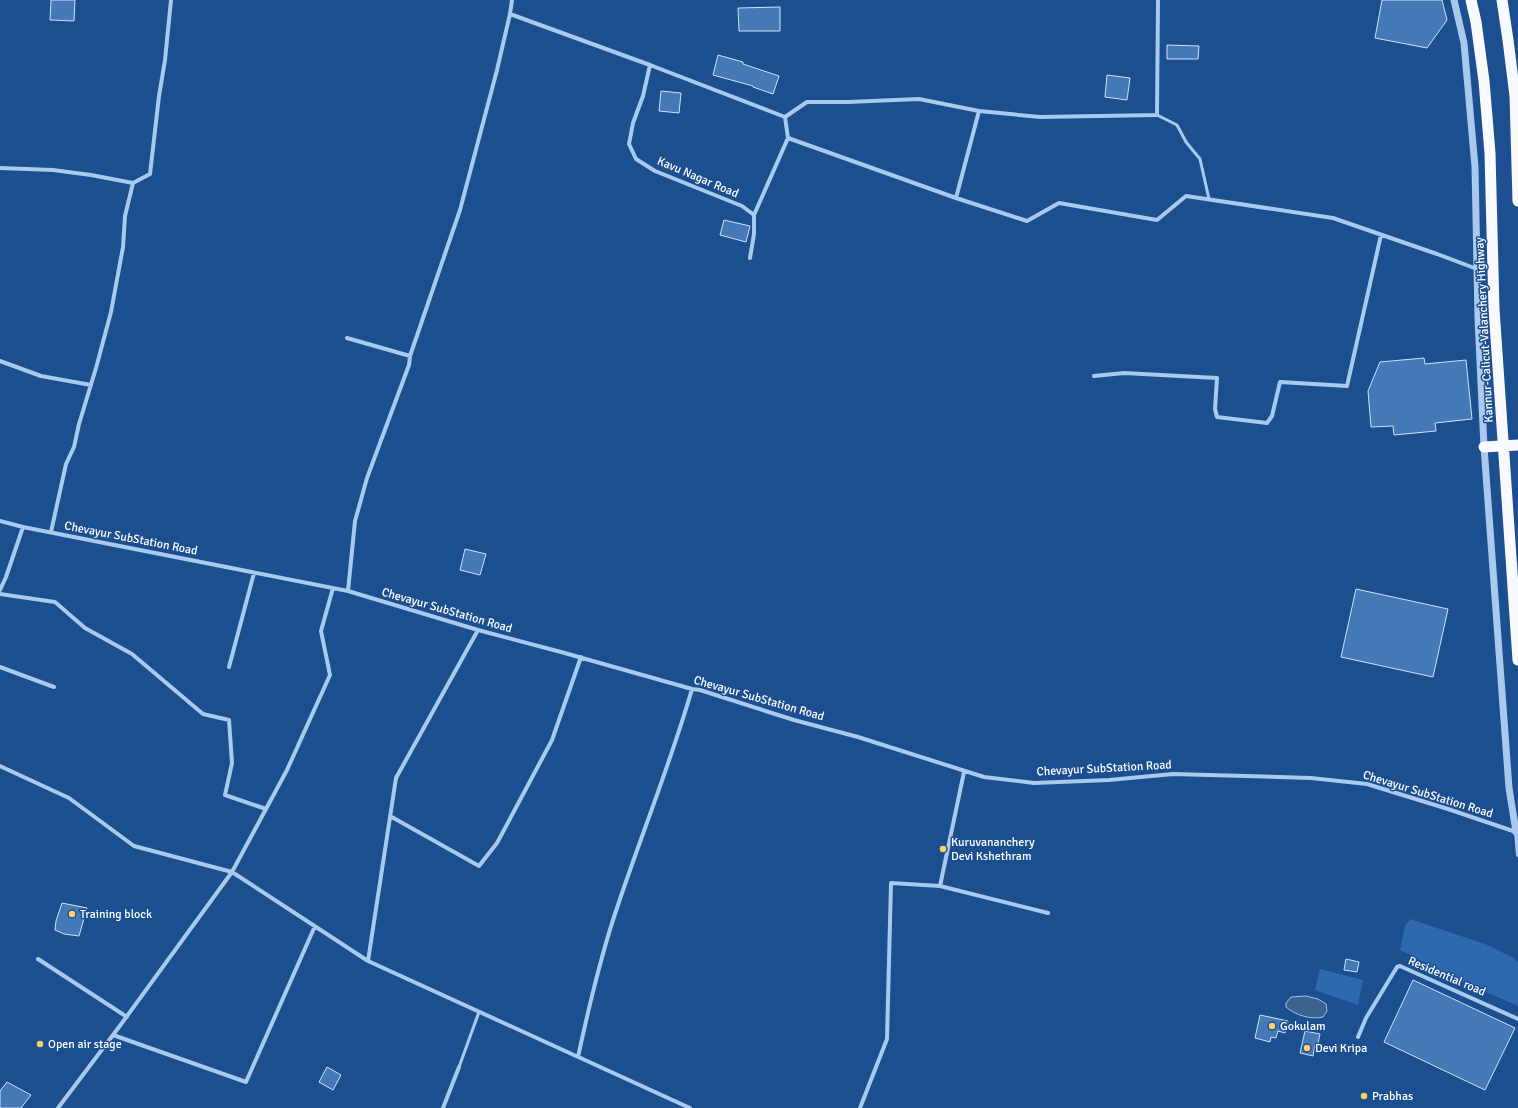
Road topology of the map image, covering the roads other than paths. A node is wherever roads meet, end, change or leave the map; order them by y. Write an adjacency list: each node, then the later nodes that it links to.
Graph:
1 (171, 0): 14 (street)
2 (512, 0): 7 (street)
3 (1158, 0): 10 (street)
4 (1454, 0): 21 (street)
5 (1471, 0): 28 (highway, Kannur-Calicut-Valanchery Highway)
6 (1502, 0): 17 (highway)
7 (510, 14): 8 (street); 23 (street)
8 (650, 65): 11 (street); 18 (street, Kavu Nagar Road)
9 (979, 111): 10 (street); 11 (street); 15 (street)
10 (1157, 115): 16 (lane)
11 (785, 117): 12 (street)
12 (788, 138): 15 (street); 18 (street)
13 (0, 168): 14 (street)
14 (132, 183): 26 (street)
15 (956, 198): 16 (street)
16 (1208, 199): 19 (street)
17 (1518, 201)
18 (754, 215): 20 (street)
19 (1381, 234): 21 (street); 25 (street)
20 (750, 258)
21 (1477, 269): 29 (street)
22 (347, 338): 23 (street)
23 (410, 356): 36 (street)
24 (0, 361): 26 (street)
25 (1094, 376)
26 (91, 385): 32 (street)
27 (1518, 445): 28 (highway)
28 (1504, 446): 29 (highway); 40 (highway, Kannur-Calicut-Valanchery Highway)
29 (1484, 447): 49 (street)
30 (0, 521): 31 (street, Chevayur SubStation Road)
31 (23, 527): 32 (street, Chevayur SubStation Road); 35 (street)
32 (51, 532): 33 (street, Chevayur SubStation Road)
33 (254, 573): 34 (street, Chevayur SubStation Road); 42 (street)
34 (333, 588): 36 (street, Chevayur SubStation Road); 47 (street)
35 (0, 590)
36 (348, 591): 38 (street, Chevayur SubStation Road)
37 (0, 594): 47 (street)
38 (478, 630): 39 (street, Chevayur SubStation Road); 48 (street)
39 (581, 657): 44 (street, Chevayur SubStation Road); 48 (street)
40 (1518, 660)
41 (0, 667): 43 (street)
42 (229, 667)
43 (54, 687)
44 (692, 689): 46 (street, Chevayur SubStation Road); 62 (street)
45 (0, 766): 51 (street)
46 (964, 772): 49 (street, Chevayur SubStation Road); 52 (street)
47 (266, 809): 51 (street)
48 (390, 816): 56 (street)
49 (1516, 832): 50 (street)
50 (1518, 855)
51 (232, 872): 54 (street); 58 (street)
52 (940, 886): 53 (street); 67 (street)
53 (1048, 913)
54 (314, 926): 56 (street); 60 (street)
55 (38, 959): 58 (street)
56 (368, 961): 57 (street)
57 (479, 1012): 62 (street); 63 (lane)
58 (127, 1017): 60 (street)
59 (1518, 1019): 61 (street, Residential road)
60 (113, 1035): 64 (street)
61 (1358, 1037)
62 (578, 1058): 66 (street)
63 (459, 1068): 65 (street)
64 (58, 1108)
65 (443, 1108)
66 (690, 1108)
67 (860, 1108)

